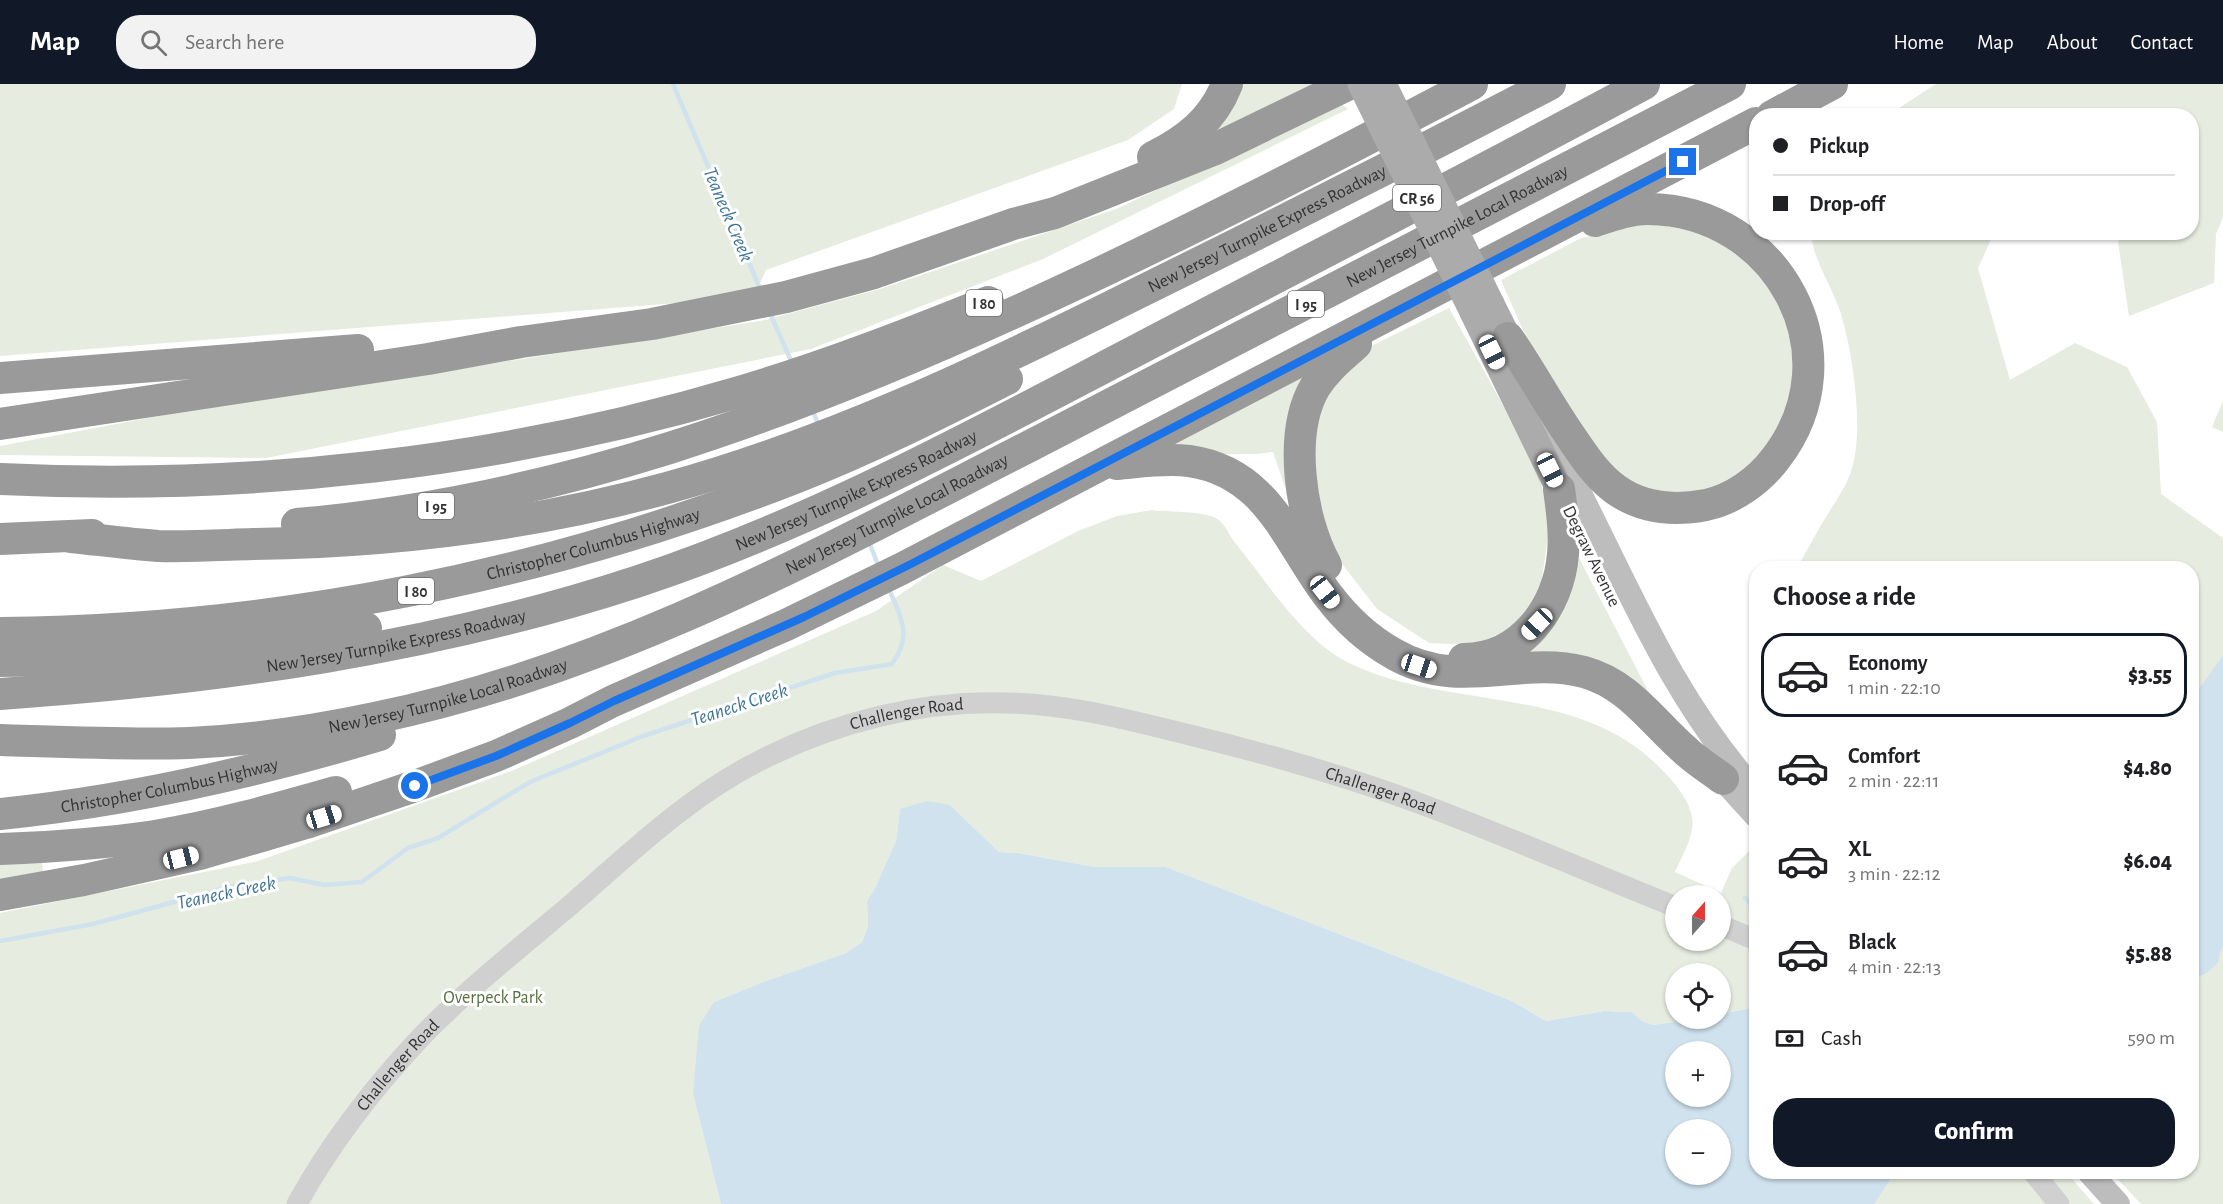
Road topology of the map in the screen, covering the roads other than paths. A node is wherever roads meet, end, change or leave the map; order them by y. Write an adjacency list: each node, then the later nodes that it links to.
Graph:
1 (1227, 84): 12 (highway)
2 (1349, 84): 12 (highway)
3 (1361, 84): 14 (main road, Degraw Avenue / CR 56, bridge)
4 (1383, 84): 14 (main road, Degraw Avenue / CR 56, bridge)
5 (1472, 84): 19 (highway, I 95)
6 (1550, 84): 21 (highway, New Jersey Turnpike Express Roadway / I 95)
7 (1644, 84): 27 (highway, New Jersey Turnpike Express Roadway / I 95)
8 (1730, 84): 30 (highway, New Jersey Turnpike Local Roadway / I 95)
9 (1832, 84): 10 (highway)
10 (1787, 108)
11 (1749, 127): 13 (highway)
12 (1013, 224): 17 (highway)
13 (1534, 239): 15 (highway); 16 (highway)
14 (1482, 308): 16 (main road, Degraw Avenue / CR 56); 24 (main road, Degraw Avenue / CR 56)
15 (1386, 316): 22 (highway); 24 (highway)
16 (1508, 338): 35 (main road, Degraw Avenue / CR 56)
17 (521, 342): 18 (highway); 20 (highway)
18 (0, 378)
19 (783, 394): 23 (highway); 25 (highway, I 95)
20 (0, 424)
21 (809, 456): 25 (highway, New Jersey Turnpike Express Roadway / I 95); 28 (highway, Christopher Columbus Highway / I 80)
22 (1098, 467): 32 (highway); 34 (highway)
23 (0, 479)
24 (1559, 489): 34 (main road, Degraw Avenue / CR 56)
25 (71, 537): 26 (highway, I 95)
26 (0, 538)
27 (610, 590): 29 (highway, Christopher Columbus Highway / I 80); 31 (highway, New Jersey Turnpike Express Roadway / I 95)
28 (0, 633)
29 (0, 661)
30 (540, 674): 33 (highway, New Jersey Turnpike Local Roadway / I 95); 37 (highway, Christopher Columbus Highway)
31 (0, 694)
32 (614, 701): 38 (highway); 39 (highway)
33 (0, 740)
34 (1723, 779): 36 (main road, Degraw Avenue / CR 56)
35 (1749, 783)
36 (1749, 808)
37 (0, 814)
38 (0, 849)
39 (0, 895)
40 (1665, 903): 45 (street, Challenger Road)
41 (1731, 929): 42 (street)
42 (1749, 937)
43 (2039, 1179): 46 (street)
44 (2095, 1179): 47 (main road)
45 (297, 1204)
46 (2059, 1204)
47 (2118, 1204)

